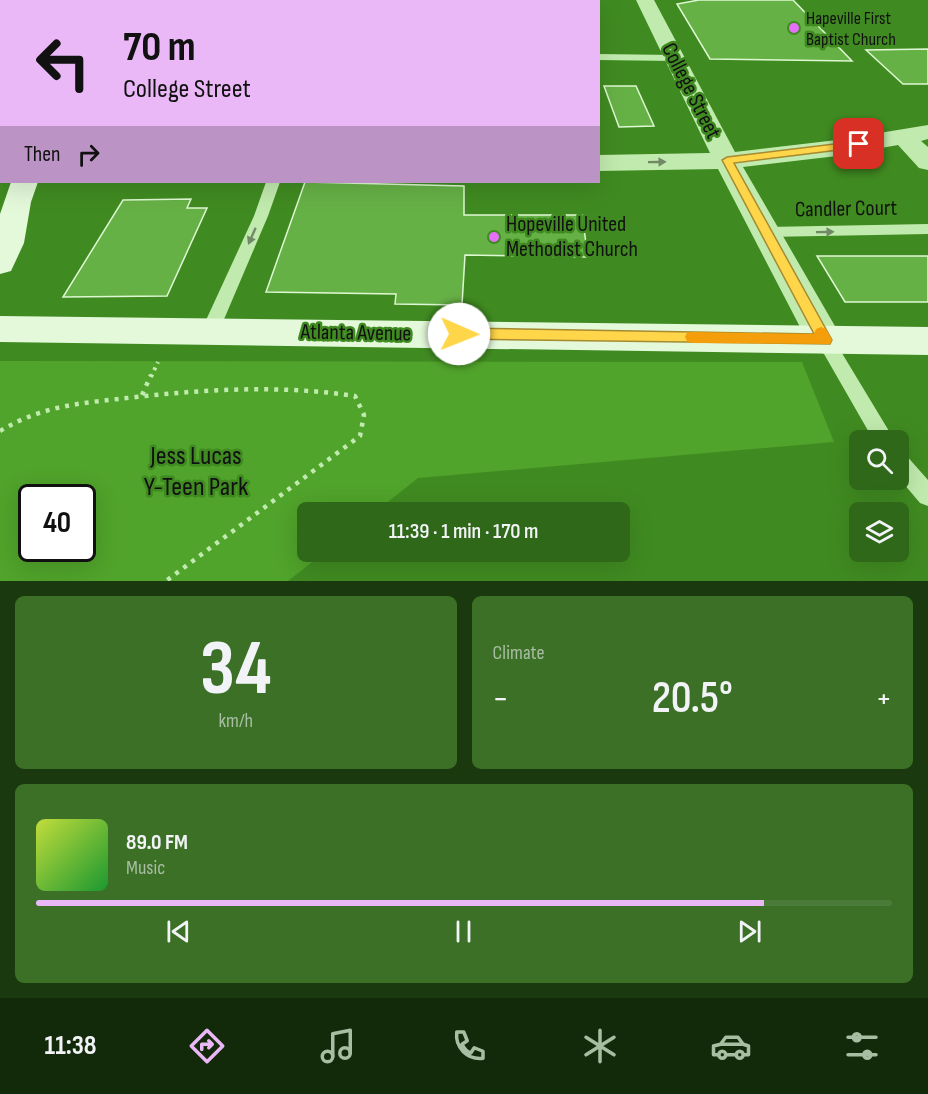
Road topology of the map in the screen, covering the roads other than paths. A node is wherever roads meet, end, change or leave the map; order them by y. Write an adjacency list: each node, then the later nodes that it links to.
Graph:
1 (645, 0): 3 (street, College Street)
2 (600, 57): 3 (lane)
3 (674, 58): 6 (street, College Street)
4 (928, 132): 5 (street)
5 (903, 136): 6 (street); 7 (street)
6 (727, 160): 8 (street, one-way to 6); 12 (street, College Street)
7 (928, 162)
8 (600, 163)
9 (24, 183): 13 (street)
10 (273, 183): 15 (lane, one-way to 15)
11 (928, 229): 12 (lane, Candler Court, one-way to 11)
12 (766, 232): 16 (street, College Street)
13 (0, 263)
14 (0, 329): 15 (street, Atlanta Avenue)
15 (210, 331): 16 (street, Atlanta Avenue)
16 (825, 340): 17 (street, Atlanta Avenue); 18 (lane)
17 (928, 341)
18 (878, 430)
19 (909, 474): 20 (lane)
20 (928, 496)

